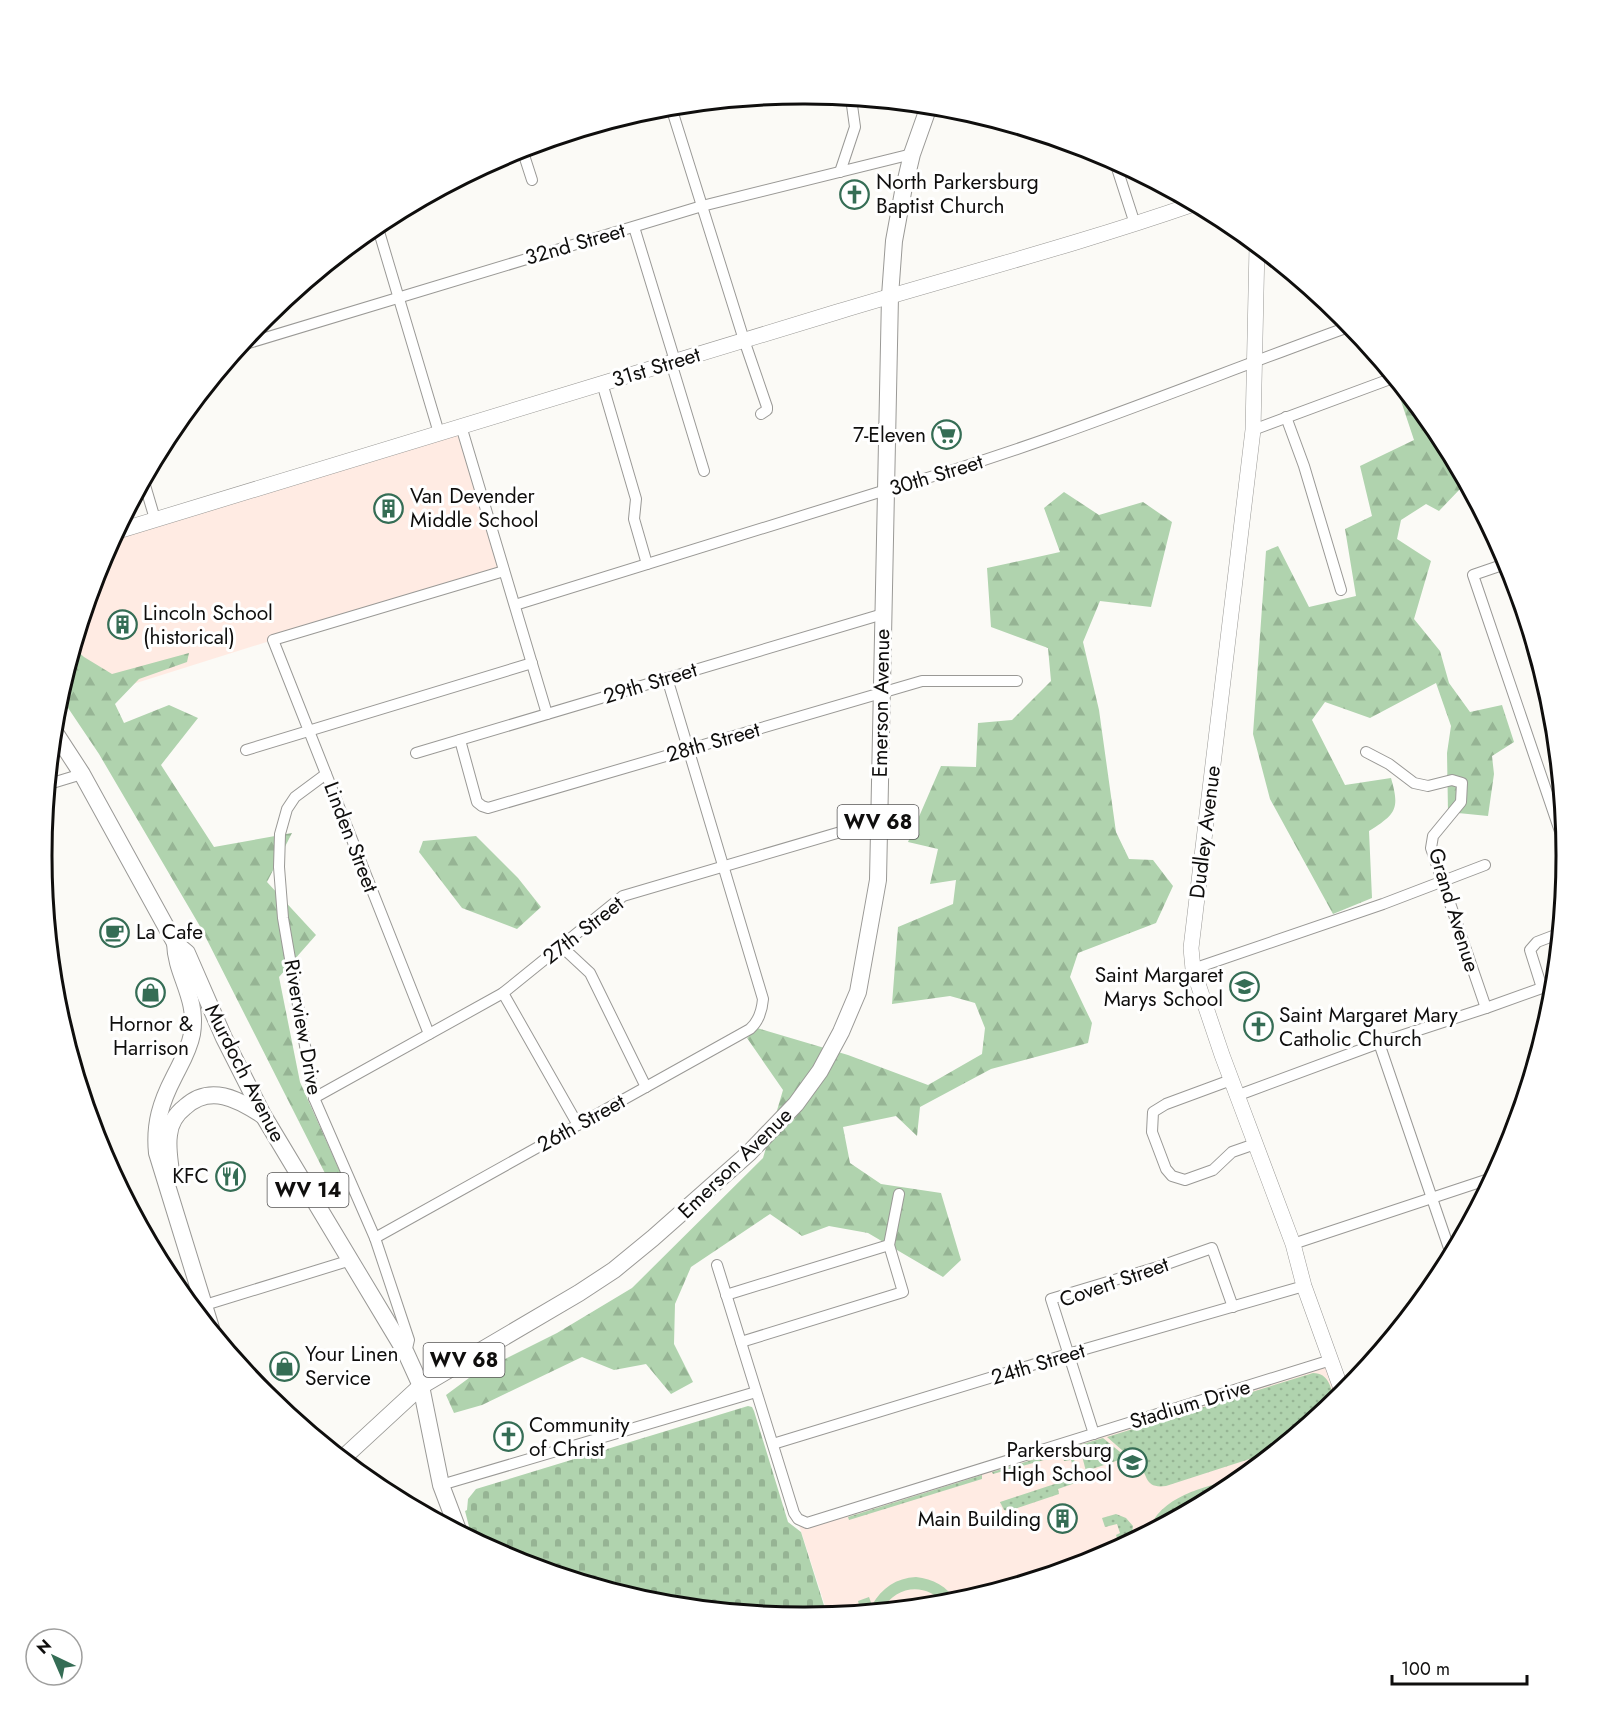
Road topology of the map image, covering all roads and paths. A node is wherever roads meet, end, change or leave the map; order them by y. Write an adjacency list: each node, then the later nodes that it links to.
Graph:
1 (852, 106): 6 (street)
2 (926, 114): 4 (main road, Emerson Avenue / WV 68)
3 (674, 115): 9 (street)
4 (912, 154): 6 (street, 32nd Street); 15 (main road, Emerson Avenue / WV 68)
5 (525, 158): 8 (street)
6 (840, 172): 9 (street, 32nd Street)
7 (1118, 173): 11 (street)
8 (532, 180)
9 (702, 206): 12 (street, 32nd Street); 19 (street)
10 (1184, 208): 11 (street, 31st Street)
11 (1135, 225): 15 (street, 31st Street)
12 (634, 227): 16 (street, 32nd Street); 21 (street)
13 (379, 236): 16 (street)
14 (1257, 256): 20 (street, Dudley Avenue)
15 (890, 296): 19 (street, 31st Street); 30 (main road, Emerson Avenue / WV 68)
16 (398, 297): 18 (street, 32nd Street); 28 (street)
17 (1340, 330): 20 (street, 30th Street)
18 (258, 340)
19 (744, 340): 21 (street, 31st Street); 24 (street)
20 (1256, 360): 27 (street, Dudley Avenue); 30 (street, 30th Street)
21 (675, 361): 23 (street, 31st Street); 29 (street)
22 (1386, 381): 25 (street)
23 (602, 383): 26 (street, 31st Street); 34 (street)
24 (761, 414)
25 (1286, 417): 27 (street); 37 (street)
26 (461, 426): 28 (street, 31st Street); 36 (street)
27 (1253, 430): 63 (street, Dudley Avenue)
28 (440, 433): 32 (street, 31st Street)
29 (704, 471)
30 (886, 490): 34 (street, 30th Street); 39 (main road, Emerson Avenue / WV 68)
31 (147, 492): 32 (street)
32 (155, 519): 33 (street, 31st Street)
33 (128, 528)
34 (647, 564): 38 (street, 30th Street)
35 (1497, 567): 55 (street)
36 (504, 571): 38 (street); 45 (street, Linden Street)
37 (1341, 590)
38 (515, 606): 40 (street)
39 (883, 614): 41 (street, 29th Street); 43 (main road, Emerson Avenue / WV 68)
40 (532, 663): 44 (street); 45 (street)
41 (667, 678): 44 (street, 29th Street); 48 (street)
42 (1017, 681): 43 (street, 28th Street)
43 (881, 693): 48 (street, 28th Street); 56 (main road, Emerson Avenue / WV 68)
44 (547, 714): 46 (street, 29th Street)
45 (309, 731): 49 (street); 53 (street, Linden Street)
46 (460, 740): 48 (street, 28th Street); 51 (street, 29th Street)
47 (61, 742): 52 (main road, Murdoch Avenue / WV 14)
48 (690, 748): 58 (street)
49 (246, 750)
50 (1366, 752): 59 (street, Grand Avenue)
51 (416, 753)
52 (82, 774): 54 (street); 61 (main road, Murdoch Avenue / WV 14)
53 (326, 774): 68 (street, Linden Street); 74 (street, Riverview Drive)
54 (56, 782)
55 (1554, 815)
56 (878, 821): 58 (street, 27th Street); 97 (main road, Emerson Avenue / WV 68)
57 (1485, 865): 59 (street)
58 (724, 867): 62 (street, 27th Street); 72 (street, 26th Street)
59 (1441, 881): 63 (street); 66 (street, Grand Avenue)
60 (1551, 937): 64 (street)
61 (176, 943): 67 (main road, Murdoch Avenue / WV 14); 69 (main road, Murdoch Avenue / WV 14)
62 (561, 946): 65 (street, 27th Street); 72 (street)
63 (1193, 969): 71 (street, Dudley Avenue)
64 (1542, 988): 66 (street)
65 (503, 993): 68 (street, 27th Street); 76 (street)
66 (1486, 1008): 70 (street)
67 (193, 1022): 69 (main road); 79 (main road, WV 14)
68 (429, 1034): 74 (street, 27th Street)
69 (224, 1038): 75 (main road, Murdoch Avenue / WV 14)
70 (1379, 1043): 73 (street); 81 (street)
71 (1231, 1080): 73 (street, Dudley Avenue); 77 (street)
72 (645, 1088): 76 (street, 26th Street)
73 (1236, 1096): 77 (street, Dudley Avenue)
74 (314, 1098): 82 (street, Riverview Drive)
75 (263, 1116): 79 (main road); 86 (main road, Murdoch Avenue / WV 14)
76 (578, 1125): 82 (street, 26th Street)
77 (1255, 1144): 83 (street, Dudley Avenue)
78 (1481, 1182): 81 (street)
79 (168, 1192): 90 (main road, WV 14)
80 (899, 1194): 85 (street)
81 (1431, 1198): 83 (street); 84 (street)
82 (375, 1238): 93 (street, Riverview Drive)
83 (1293, 1244): 88 (street, Dudley Avenue)
84 (1447, 1244)
85 (889, 1245): 89 (street); 92 (street)
86 (351, 1260): 90 (street); 93 (main road, Murdoch Avenue / WV 14)
87 (717, 1265): 89 (street)
88 (1304, 1286): 91 (street, 24th Street); 95 (street, Dudley Avenue)
89 (726, 1295): 92 (street)
90 (207, 1306)
91 (1233, 1306): 94 (street, 24th Street); 94 (street, Covert Street)
92 (741, 1342): 98 (street)
93 (406, 1353): 97 (main road, Murdoch Avenue / WV 14)
94 (1068, 1354): 99 (street, Covert Street); 100 (street, 24th Street)
95 (1331, 1360): 96 (street, Dudley Avenue); 99 (street, Stadium Drive)
96 (1341, 1380)
97 (421, 1386): 101 (main road, WV 68); 102 (main road, Murdoch Avenue / WV 14)
98 (756, 1392): 100 (street); 102 (street)
99 (1094, 1434): 100 (street, Stadium Drive)
100 (773, 1444)
101 (348, 1453)
102 (441, 1485): 103 (main road, Murdoch Avenue / WV 14)
103 (454, 1520)

